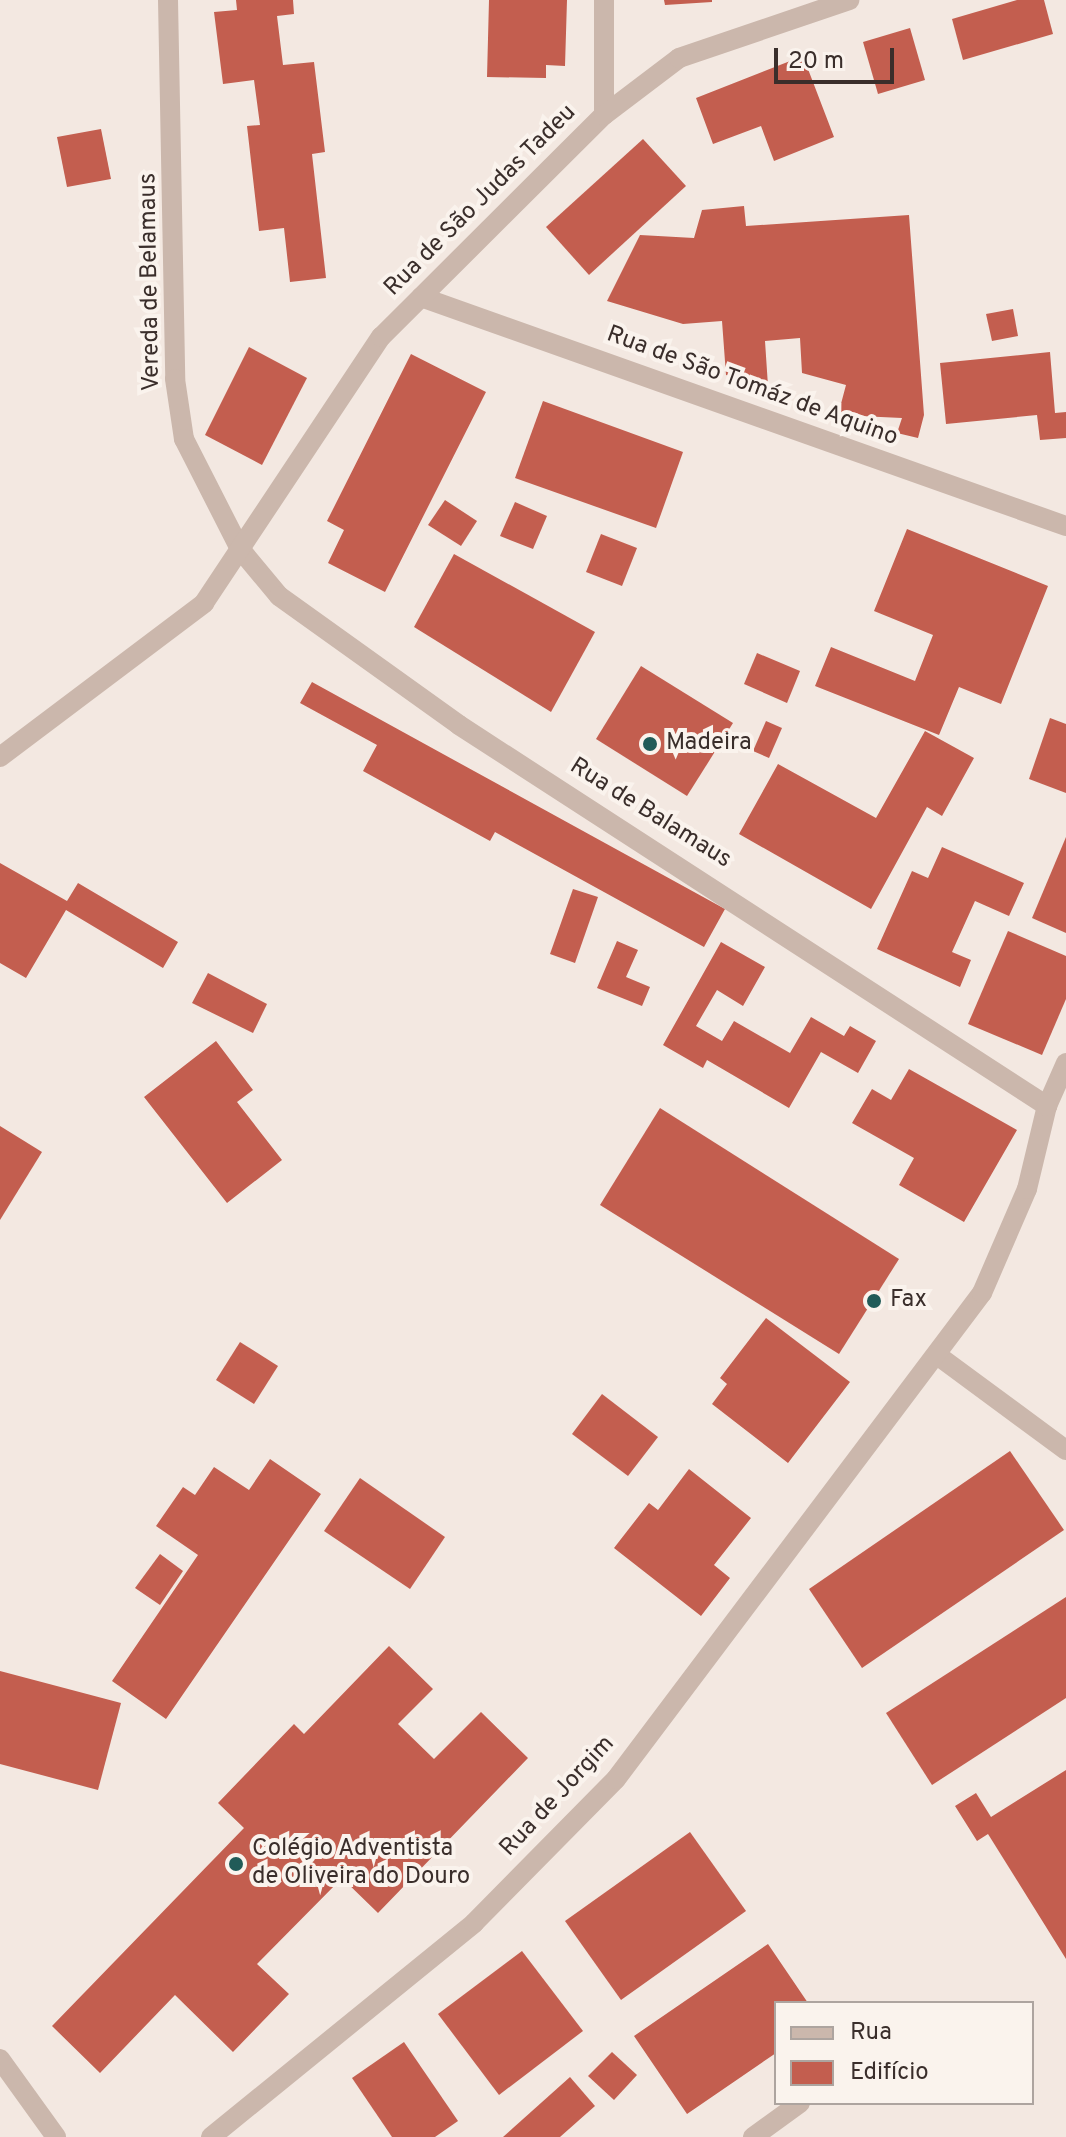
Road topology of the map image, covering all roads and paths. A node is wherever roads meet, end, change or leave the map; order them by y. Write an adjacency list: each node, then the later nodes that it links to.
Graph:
1 (168, 0): 7 (street, Vereda de Belamaus)
2 (604, 0): 4 (street)
3 (849, 0): 4 (street, Rua de São Judas Tadeu)
4 (604, 115): 5 (street, Rua de São Judas Tadeu)
5 (421, 297): 6 (street, Rua de São Tomáz de Aquino); 7 (street, Rua de São Judas Tadeu)
6 (1066, 526)
7 (240, 549): 8 (street, Rua de São Judas Tadeu); 10 (street, Rua de Balamaus)
8 (0, 757)
9 (1066, 1063): 10 (street, Rua de Jorgim)
10 (1047, 1106): 11 (street, Rua de Jorgim)
11 (937, 1355): 12 (street); 16 (street, Rua de Jorgim)
12 (1066, 1450)
13 (0, 2059): 15 (street)
14 (797, 2105): 17 (street)
15 (56, 2137)
16 (211, 2137)
17 (753, 2137)

